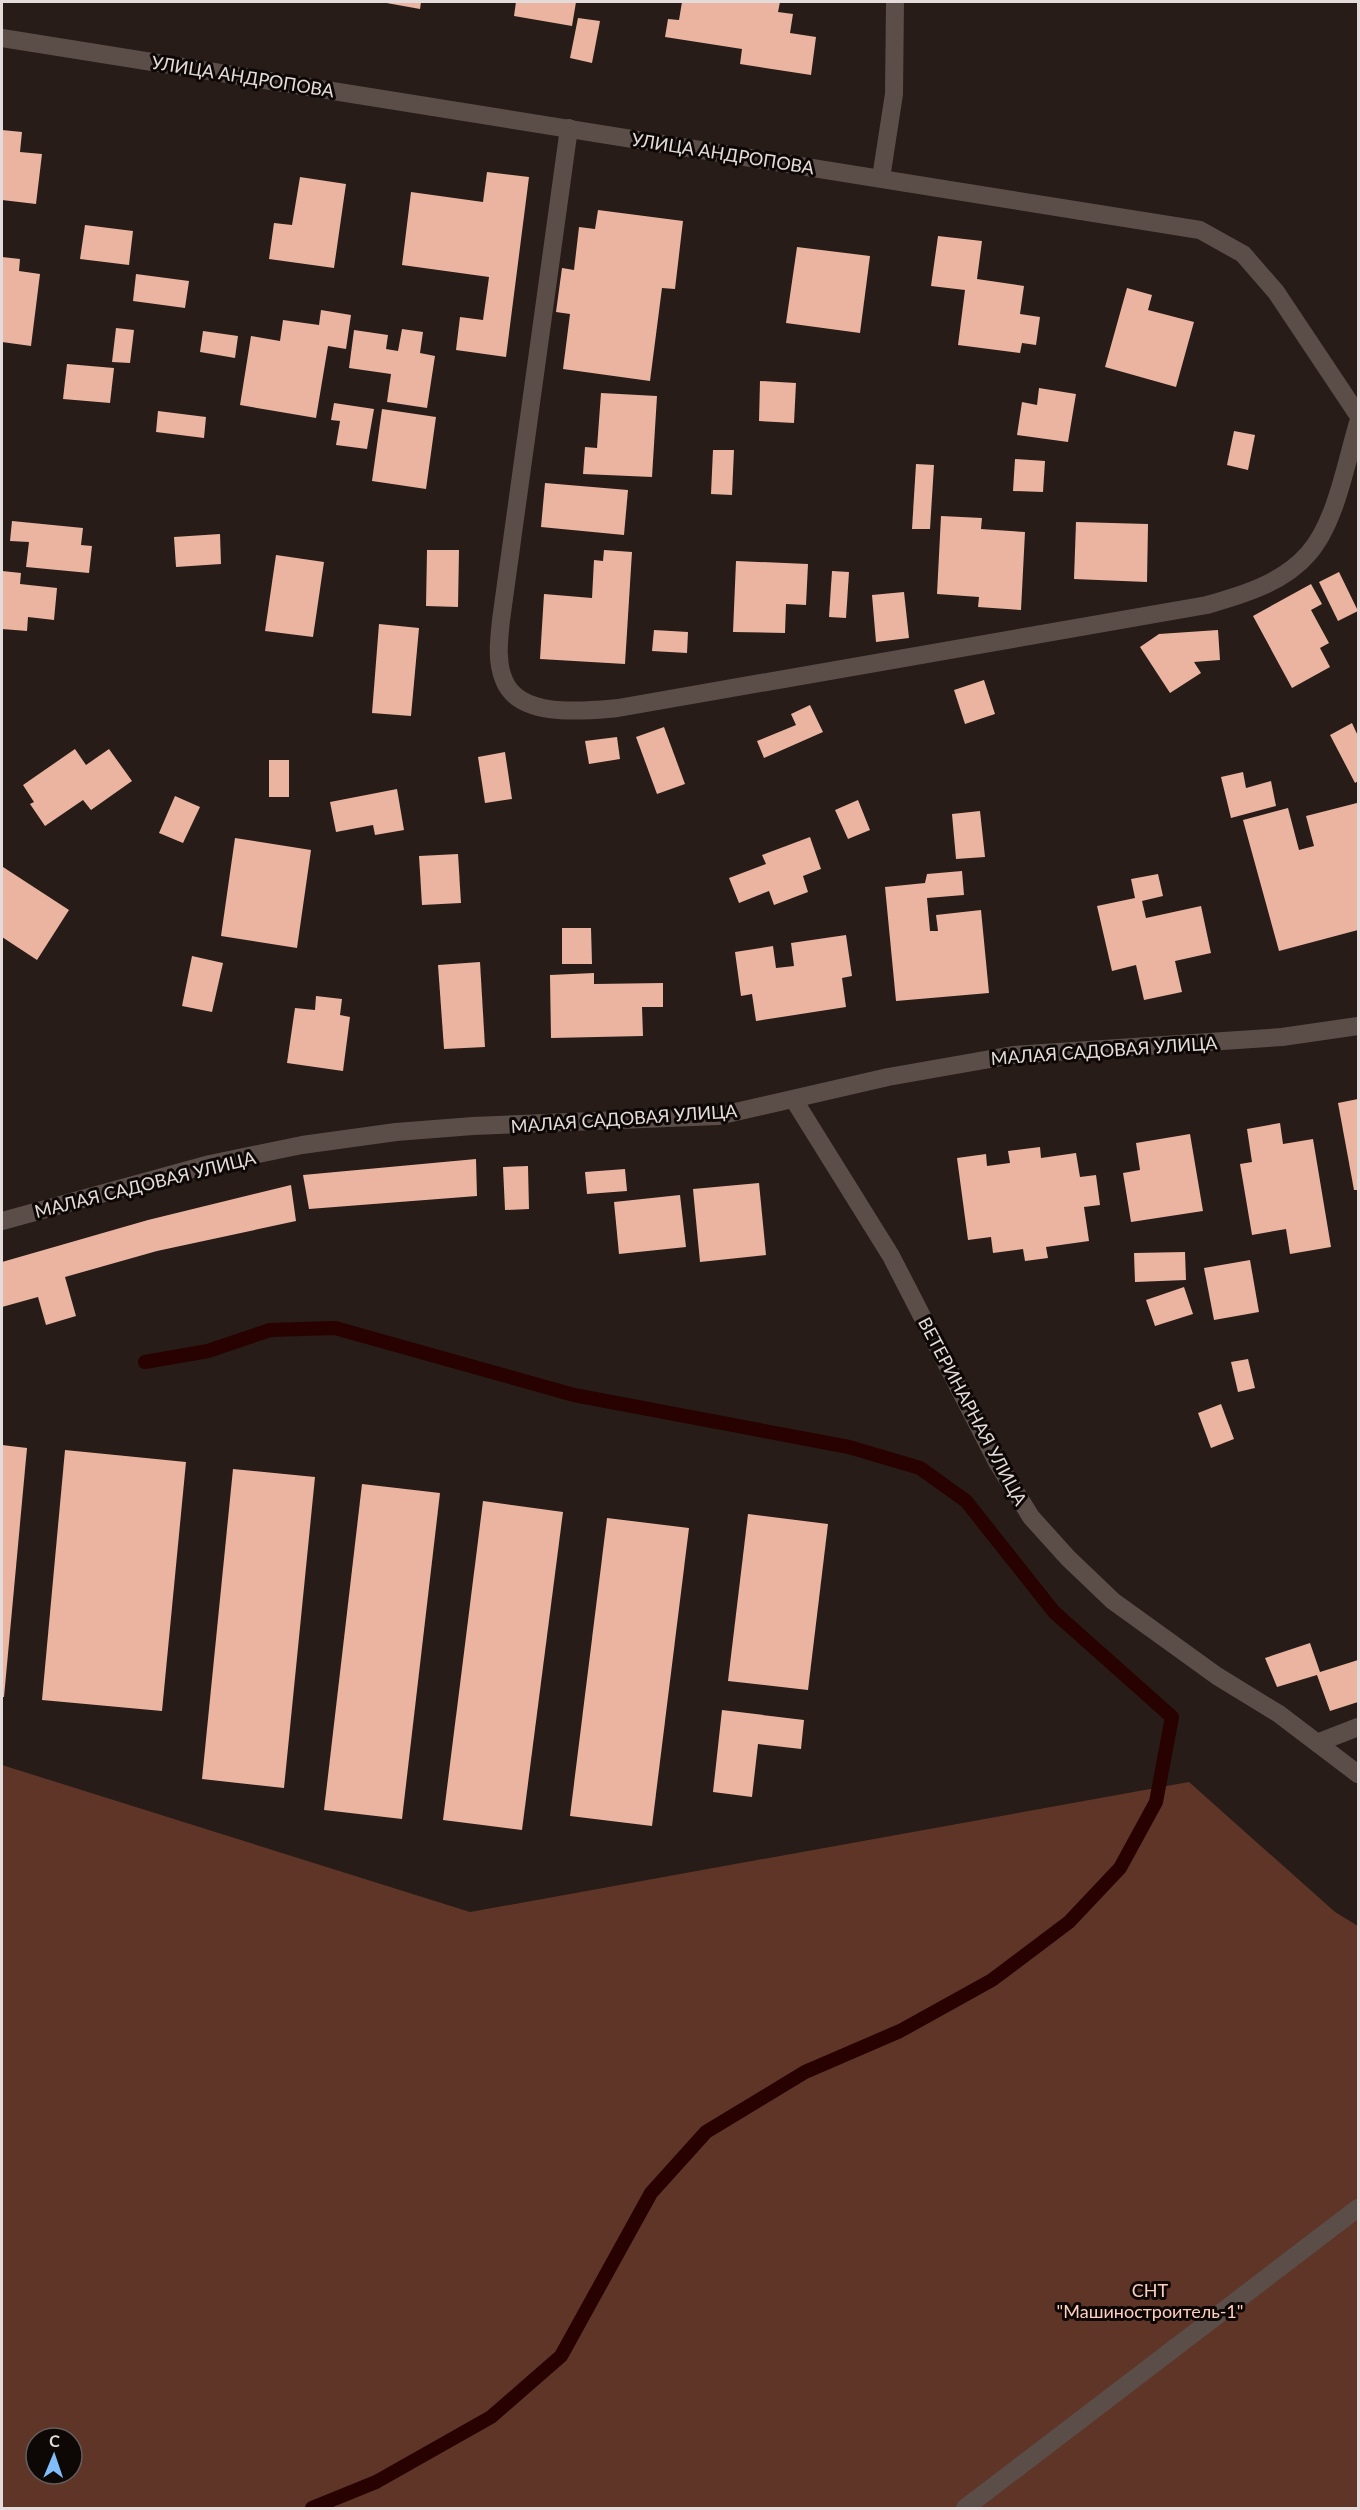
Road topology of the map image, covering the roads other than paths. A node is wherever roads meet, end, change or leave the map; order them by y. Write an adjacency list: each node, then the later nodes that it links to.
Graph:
1 (895, 2): 4 (street)
2 (2, 38): 3 (street, УЛИЦА АНДРОПОВА)
3 (570, 128): 4 (street, УЛИЦА АНДРОПОВА); 6 (street)
4 (881, 178): 5 (street, УЛИЦА АНДРОПОВА)
5 (1359, 415)
6 (1359, 423)
7 (1359, 1026): 8 (street, МАЛАЯ САДОВАЯ УЛИЦА)
8 (794, 1100): 9 (street, МАЛАЯ САДОВАЯ УЛИЦА); 11 (street, ВЕТЕРИНАРНАЯ УЛИЦА)
9 (2, 1221)
10 (1359, 1726): 11 (street)
11 (1317, 1743): 12 (street, ВЕТЕРИНАРНАЯ УЛИЦА)
12 (1359, 1774)
13 (1359, 2208): 14 (street)
14 (965, 2508)

